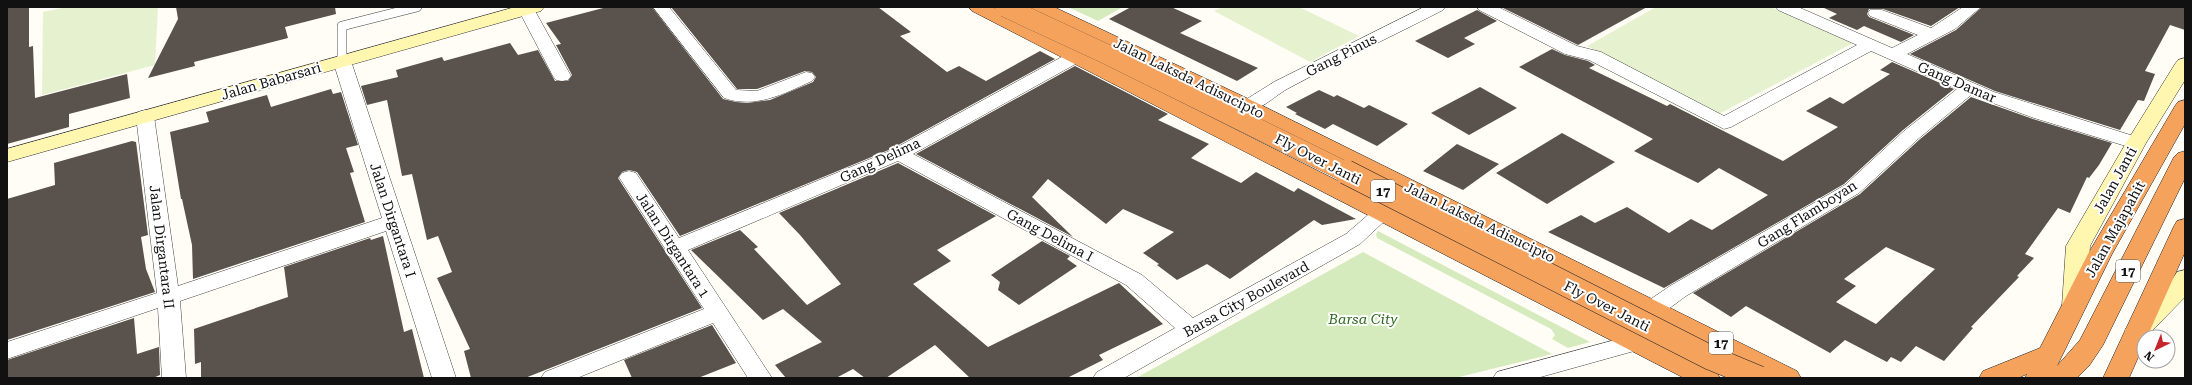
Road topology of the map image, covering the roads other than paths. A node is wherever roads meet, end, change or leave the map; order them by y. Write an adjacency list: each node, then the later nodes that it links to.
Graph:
1 (417, 7): 16 (lane)
2 (661, 7): 19 (street)
3 (978, 7): 15 (highway, 17)
4 (1005, 7): 54 (highway, Fly Over Janti / 17, bridge)
5 (1040, 7): 21 (highway, Jalan Laksda Adisucipto / 17)
6 (1437, 7): 21 (street, Gang Pinus)
7 (1485, 7): 13 (street)
8 (1784, 7): 13 (street, Gang Damar)
9 (530, 8): 16 (street, Jalan Babarsari); 18 (street)
10 (1964, 9): 12 (street)
11 (1876, 13): 12 (street)
12 (1932, 34): 14 (street)
13 (1871, 44): 14 (street, Gang Damar)
14 (1894, 54): 20 (street, Gang Damar)
15 (1074, 56): 25 (street, Gang Delima); 29 (highway, 17)
16 (342, 61): 23 (street, Jalan Babarsari); 31 (street, Jalan Dirgantara I)
17 (2184, 67): 24 (street, Jalan Janti)
18 (562, 76)
19 (806, 77)
20 (1968, 88): 24 (street, Gang Damar); 38 (street, Gang Flamboyan)
21 (1248, 106): 30 (highway, Jalan Laksda Adisucipto / 17)
22 (2185, 106): 37 (highway, Jalan Majapahit / 17)
23 (145, 116): 26 (street, Jalan Babarsari); 36 (street, Jalan Dirgantara II)
24 (2136, 143): 37 (street, Jalan Janti)
25 (899, 154): 34 (street, Gang Delima); 42 (street, Gang Delima I)
26 (7, 156)
27 (2185, 157): 58 (highway, 17)
28 (629, 177): 34 (street, Jalan Dirgantara 1)
29 (1382, 213): 33 (highway, 17); 42 (street, Barsa City Boulevard)
30 (1469, 216): 33 (highway); 38 (highway, Jalan Laksda Adisucipto / 17)
31 (393, 222): 36 (street); 48 (street, Jalan Dirgantara I)
32 (2185, 226): 40 (highway, 17)
33 (1439, 242): 44 (highway, 17)
34 (676, 247): 39 (street, Jalan Dirgantara 1)
35 (2185, 278): 41 (street)
36 (169, 297): 45 (street); 47 (street, Jalan Dirgantara II)
37 (2074, 306): 46 (highway, Jalan Majapahit / 17)
38 (1654, 308): 55 (highway, Jalan Laksda Adisucipto / 17)
39 (716, 313): 49 (street); 50 (street, Jalan Dirgantara 1)
40 (2138, 329)
41 (2139, 329)
42 (1192, 330): 51 (street, Barsa City Boulevard)
43 (2136, 334): 59 (highway, 17)
44 (1637, 342): 52 (street); 53 (highway, 17)
45 (7, 352)
46 (2050, 354): 56 (highway); 57 (highway, 17)
47 (174, 378)
48 (444, 378)
49 (554, 378)
50 (760, 378)
51 (1105, 378)
52 (1505, 378)
53 (1707, 378)
54 (1759, 378)
55 (1788, 378)
56 (1992, 378)
57 (2038, 378)
58 (2061, 378)
59 (2116, 378)

